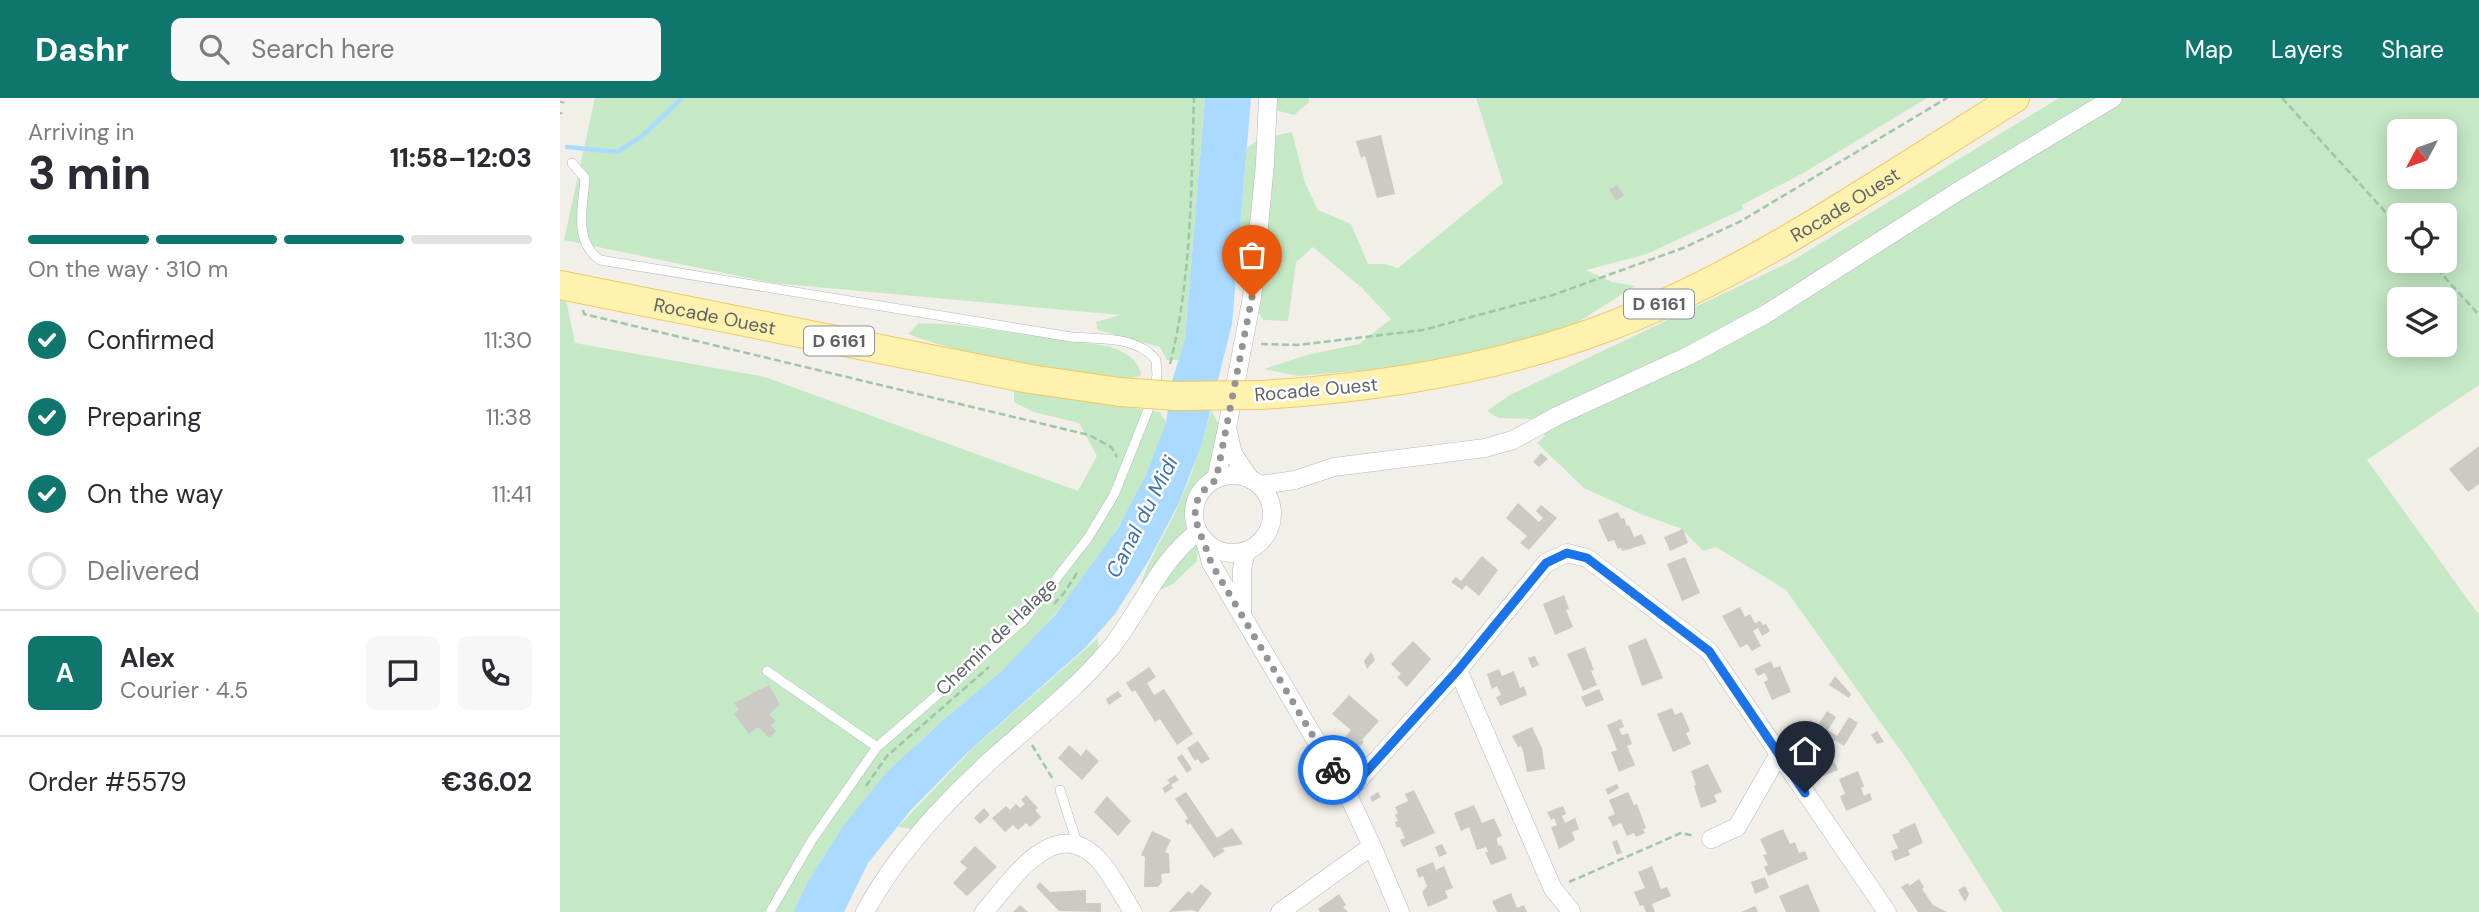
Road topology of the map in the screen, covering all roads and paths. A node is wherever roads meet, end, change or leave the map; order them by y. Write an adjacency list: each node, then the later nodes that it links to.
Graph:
1 (1194, 98): 13 (path)
2 (1268, 98): 12 (street)
3 (1947, 98): 12 (path)
4 (2015, 98): 10 (main road, Rocade Ouest / D 6161, bridge)
5 (2113, 98): 17 (street)
6 (2282, 98): 8 (path)
7 (572, 163): 15 (lane)
8 (2387, 214)
9 (2441, 273): 11 (path)
10 (571, 287): 15 (path)
11 (2479, 315)
12 (1243, 343): 14 (street)
13 (1168, 371)
14 (1227, 428): 16 (street); 18 (street)
15 (1125, 469): 29 (lane)
16 (1216, 480): 18 (street); 20 (street)
17 (1295, 480): 18 (street); 19 (street)
18 (1256, 482): 19 (street)
19 (1273, 515): 21 (street)
20 (1202, 537): 21 (street); 24 (street); 28 (street)
21 (1247, 551): 24 (street)
22 (1079, 571): 23 (path, Chemin de Halage)
23 (1046, 612)
24 (1242, 613): 33 (street)
25 (990, 667): 31 (path, Chemin de Halage)
26 (1458, 670): 30 (street); 33 (street); 37 (street)
27 (767, 671): 29 (lane)
28 (1023, 732): 32 (path); 40 (street)
29 (877, 747): 39 (lane)
30 (1779, 754): 34 (street); 45 (street)
31 (863, 790)
32 (1060, 790): 35 (lane)
33 (1347, 793): 36 (street)
34 (1711, 839): 37 (path)
35 (1078, 846): 41 (street); 42 (street)
36 (1372, 846): 43 (street); 44 (street)
37 (1553, 889): 38 (street)
38 (1572, 911)
39 (770, 912)
40 (865, 912)
41 (984, 912)
42 (1133, 912)
43 (1280, 912)
44 (1399, 912)
45 (1887, 912)

